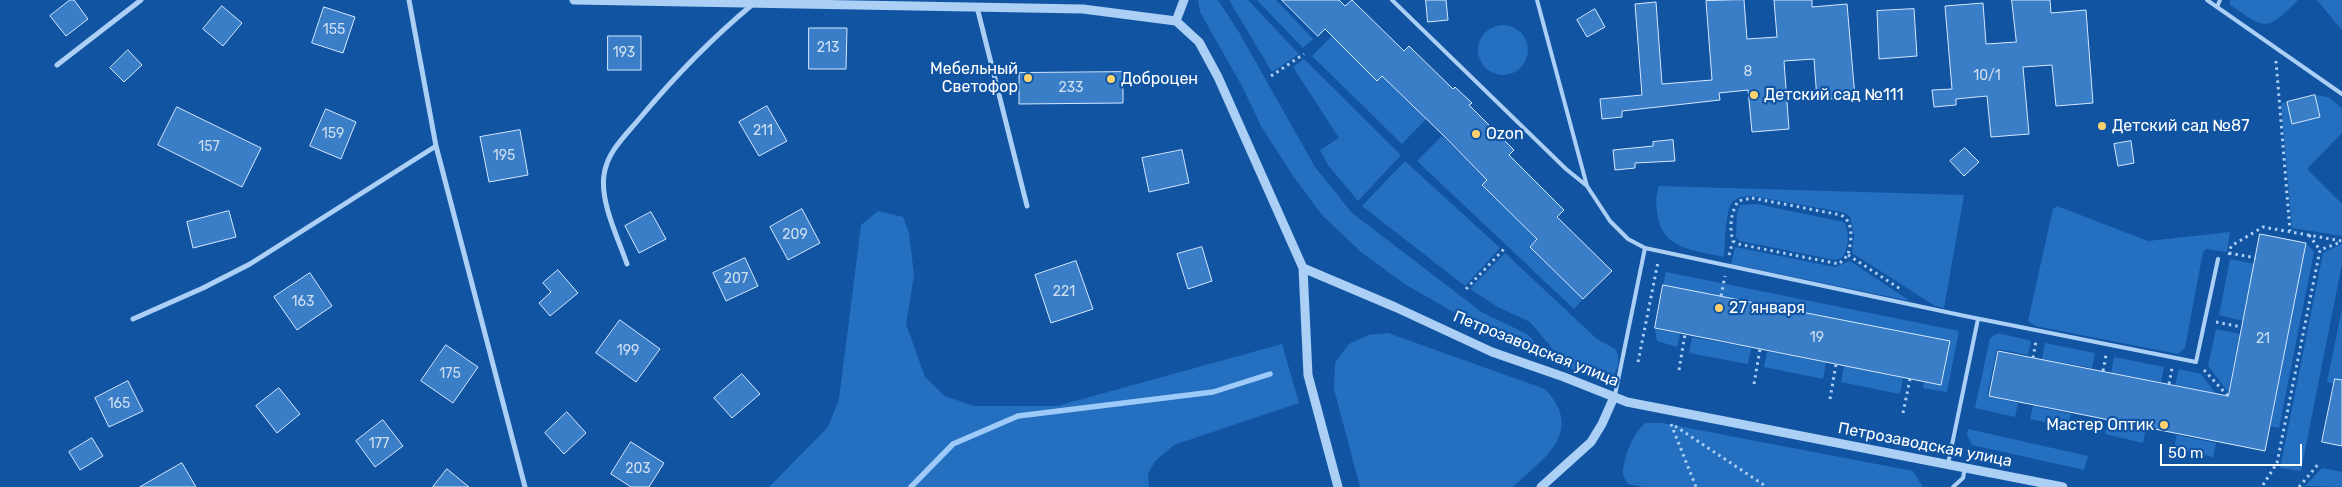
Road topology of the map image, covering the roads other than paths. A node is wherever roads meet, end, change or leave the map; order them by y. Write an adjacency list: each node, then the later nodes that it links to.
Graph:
1 (141, 0): 13 (street)
2 (409, 0): 15 (street)
3 (574, 0): 9 (street)
4 (1184, 0): 12 (street)
5 (1392, 0): 16 (lane)
6 (1537, 0): 16 (lane)
7 (2207, 0): 10 (lane)
8 (2220, 0): 10 (lane)
9 (756, 2): 11 (street); 20 (street)
10 (2217, 7): 14 (lane)
11 (976, 8): 12 (street); 17 (street)
12 (1176, 21): 21 (street)
13 (58, 65)
14 (2342, 94)
15 (436, 146): 22 (street); 27 (street)
16 (1587, 186): 18 (lane)
17 (1027, 206)
18 (1644, 248): 23 (lane); 24 (lane)
19 (2218, 259): 23 (lane)
20 (627, 264)
21 (1303, 268): 24 (street, Петрозаводская улица); 28 (street)
22 (133, 319)
23 (1978, 319): 25 (lane)
24 (1614, 397): 25 (street, Петрозаводская улица); 29 (street)
25 (1948, 465): 26 (street, Петрозаводская улица)
26 (1965, 468): 30 (lane); 31 (street, Петрозаводская улица)
27 (525, 487)
28 (1338, 487)
29 (1541, 487)
30 (1953, 487)
31 (2063, 487)

